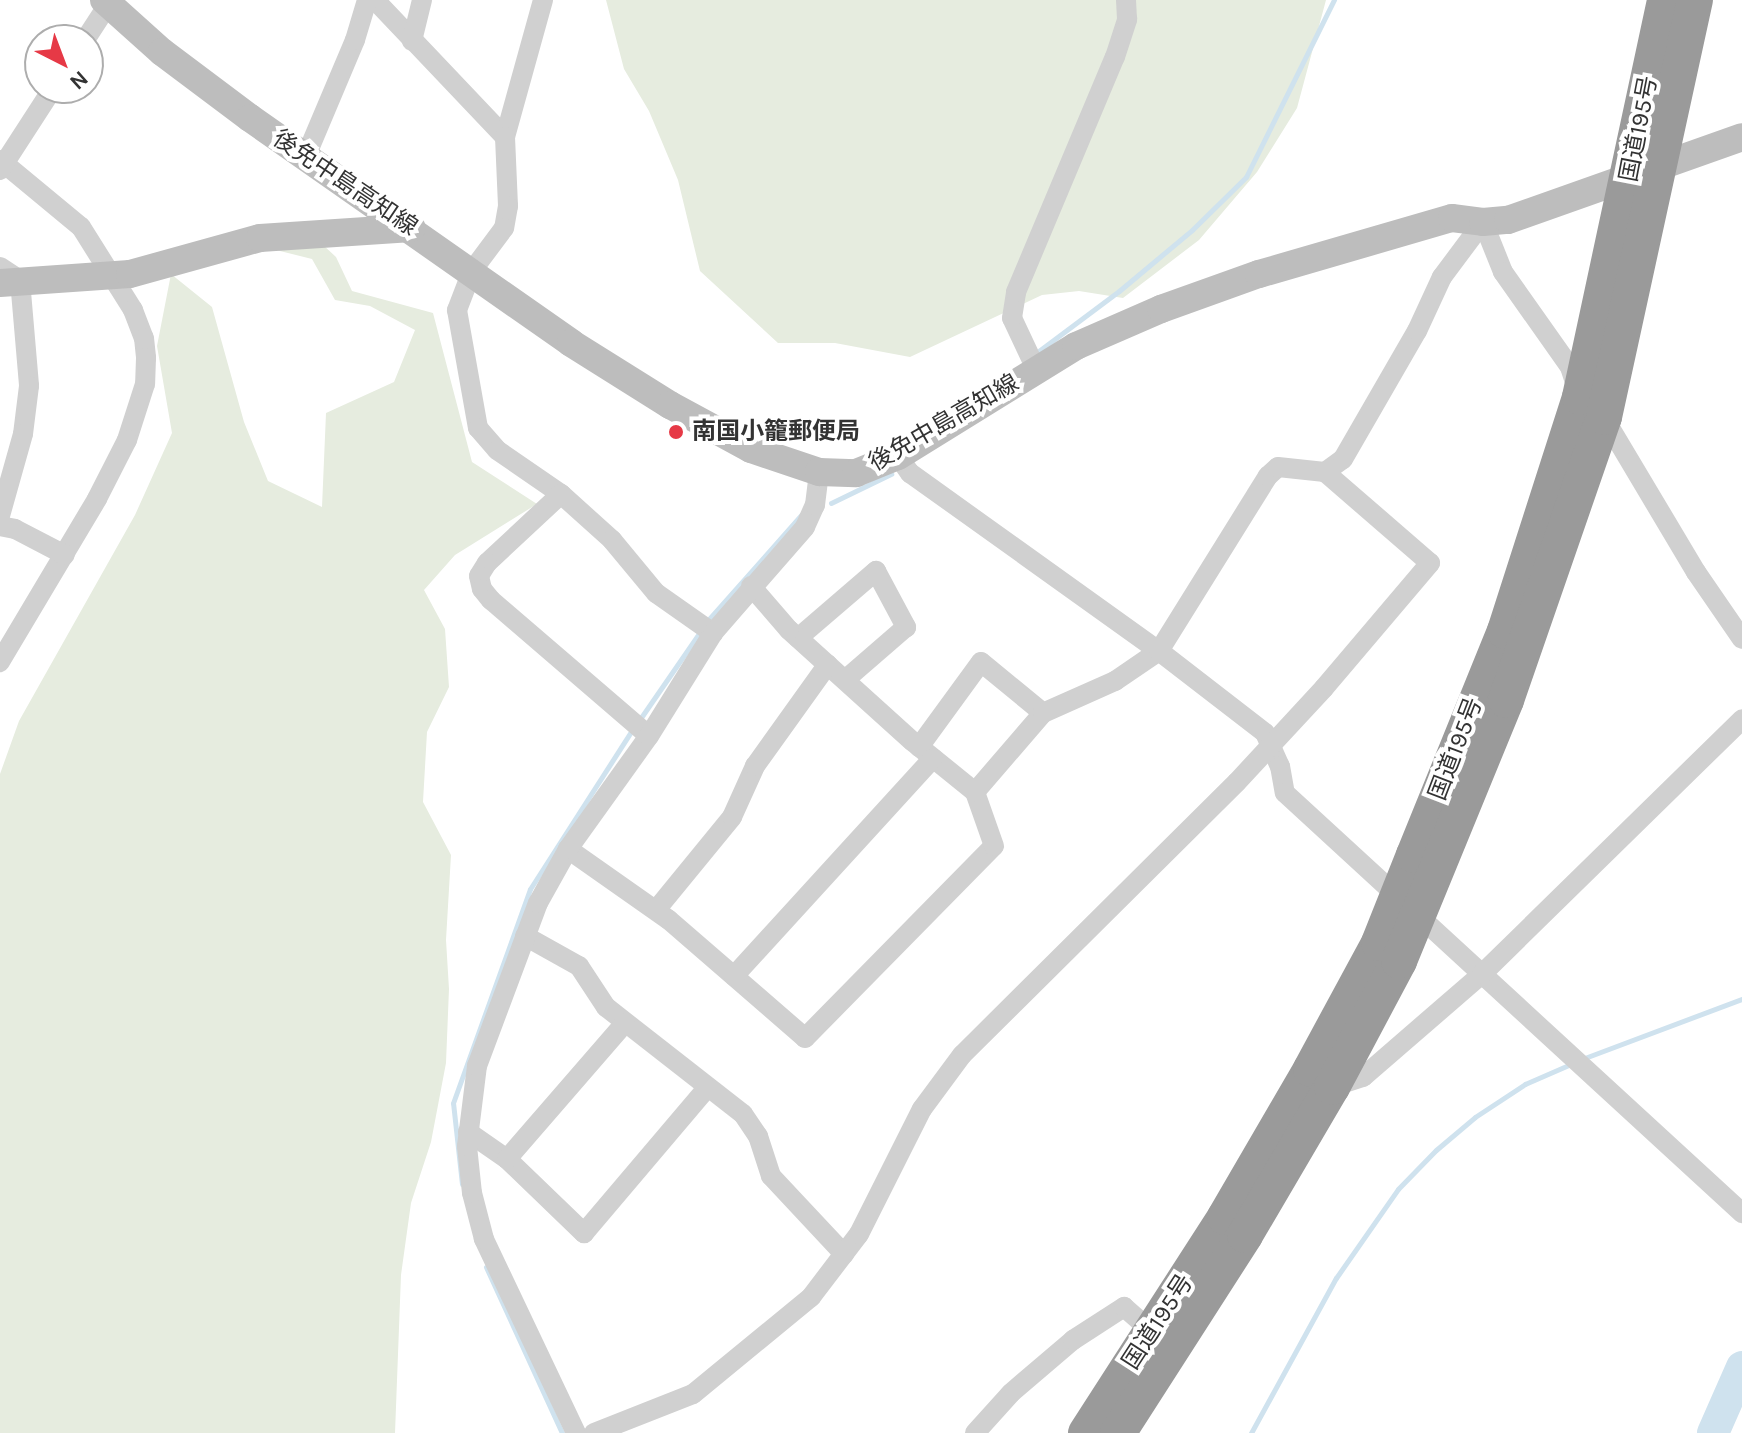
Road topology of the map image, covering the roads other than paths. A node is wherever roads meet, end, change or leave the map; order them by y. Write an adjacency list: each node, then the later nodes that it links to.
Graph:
1 (367, 0): 14 (street)
2 (375, 0): 10 (street)
3 (422, 0): 10 (street)
4 (543, 0): 12 (street)
5 (1126, 0): 22 (street)
6 (1665, 0): 16 (highway, 国道195号)
7 (1695, 0): 16 (highway, 国道195号)
8 (108, 1): 9 (street); 14 (main road, 後免中島高知線)
9 (94, 24)
10 (412, 41): 12 (street)
11 (42, 104): 15 (street)
12 (505, 137): 19 (street)
13 (1742, 137): 16 (main road, 後免中島高知線)
14 (306, 156): 18 (main road, 後免中島高知線)
15 (2, 165): 20 (street)
16 (1644, 173): 17 (main road, 後免中島高知線); 23 (highway, 国道195号)
17 (1483, 222): 22 (main road, 後免中島高知線); 23 (street); 26 (street)
18 (412, 228): 19 (main road, 後免中島高知線); 20 (main road)
19 (472, 271): 25 (main road, 後免中島高知線); 27 (street)
20 (113, 276): 21 (main road); 30 (street)
21 (7, 277): 28 (street)
22 (1036, 369): 24 (main road, 後免中島高知線)
23 (1592, 407): 34 (street); 46 (highway, 国道195号)
24 (898, 456): 25 (main road, 後免中島高知線); 35 (street)
25 (819, 472): 31 (street)
26 (1325, 472): 35 (street); 42 (street)
27 (561, 494): 32 (street); 41 (street)
28 (0, 516)
29 (0, 526): 30 (street)
30 (65, 555): 36 (street)
31 (751, 586): 32 (street); 33 (street)
32 (713, 633): 41 (street)
33 (798, 638): 37 (street); 38 (street)
34 (1742, 639)
35 (1159, 651): 39 (street); 42 (street)
36 (0, 662)
37 (828, 664): 38 (street); 47 (street)
38 (846, 679): 43 (street)
39 (1043, 713): 43 (street); 44 (street)
40 (1742, 719): 49 (street)
41 (645, 733): 45 (street)
42 (1270, 743): 46 (street); 57 (street)
43 (926, 752): 44 (street); 50 (street)
44 (975, 792): 50 (street)
45 (568, 849): 47 (street); 48 (street)
46 (1408, 905): 49 (street); 52 (highway, 国道195号); 58 (highway, 国道195号)
47 (656, 910): 50 (street)
48 (525, 936): 51 (street); 54 (street)
49 (1482, 974): 52 (street); 56 (street)
50 (734, 976)
51 (625, 1023): 53 (street); 55 (street)
52 (1332, 1087): 58 (highway, 国道195号)
53 (707, 1088): 55 (street); 57 (street)
54 (468, 1132): 55 (street); 59 (street)
55 (507, 1159)
56 (1742, 1213)
57 (844, 1254): 60 (street)
58 (1162, 1340): 61 (street); 62 (highway, 国道195号); 63 (highway, 国道195号)
59 (576, 1433)
60 (594, 1433)
61 (975, 1433)
62 (1086, 1433)
63 (1118, 1433)

